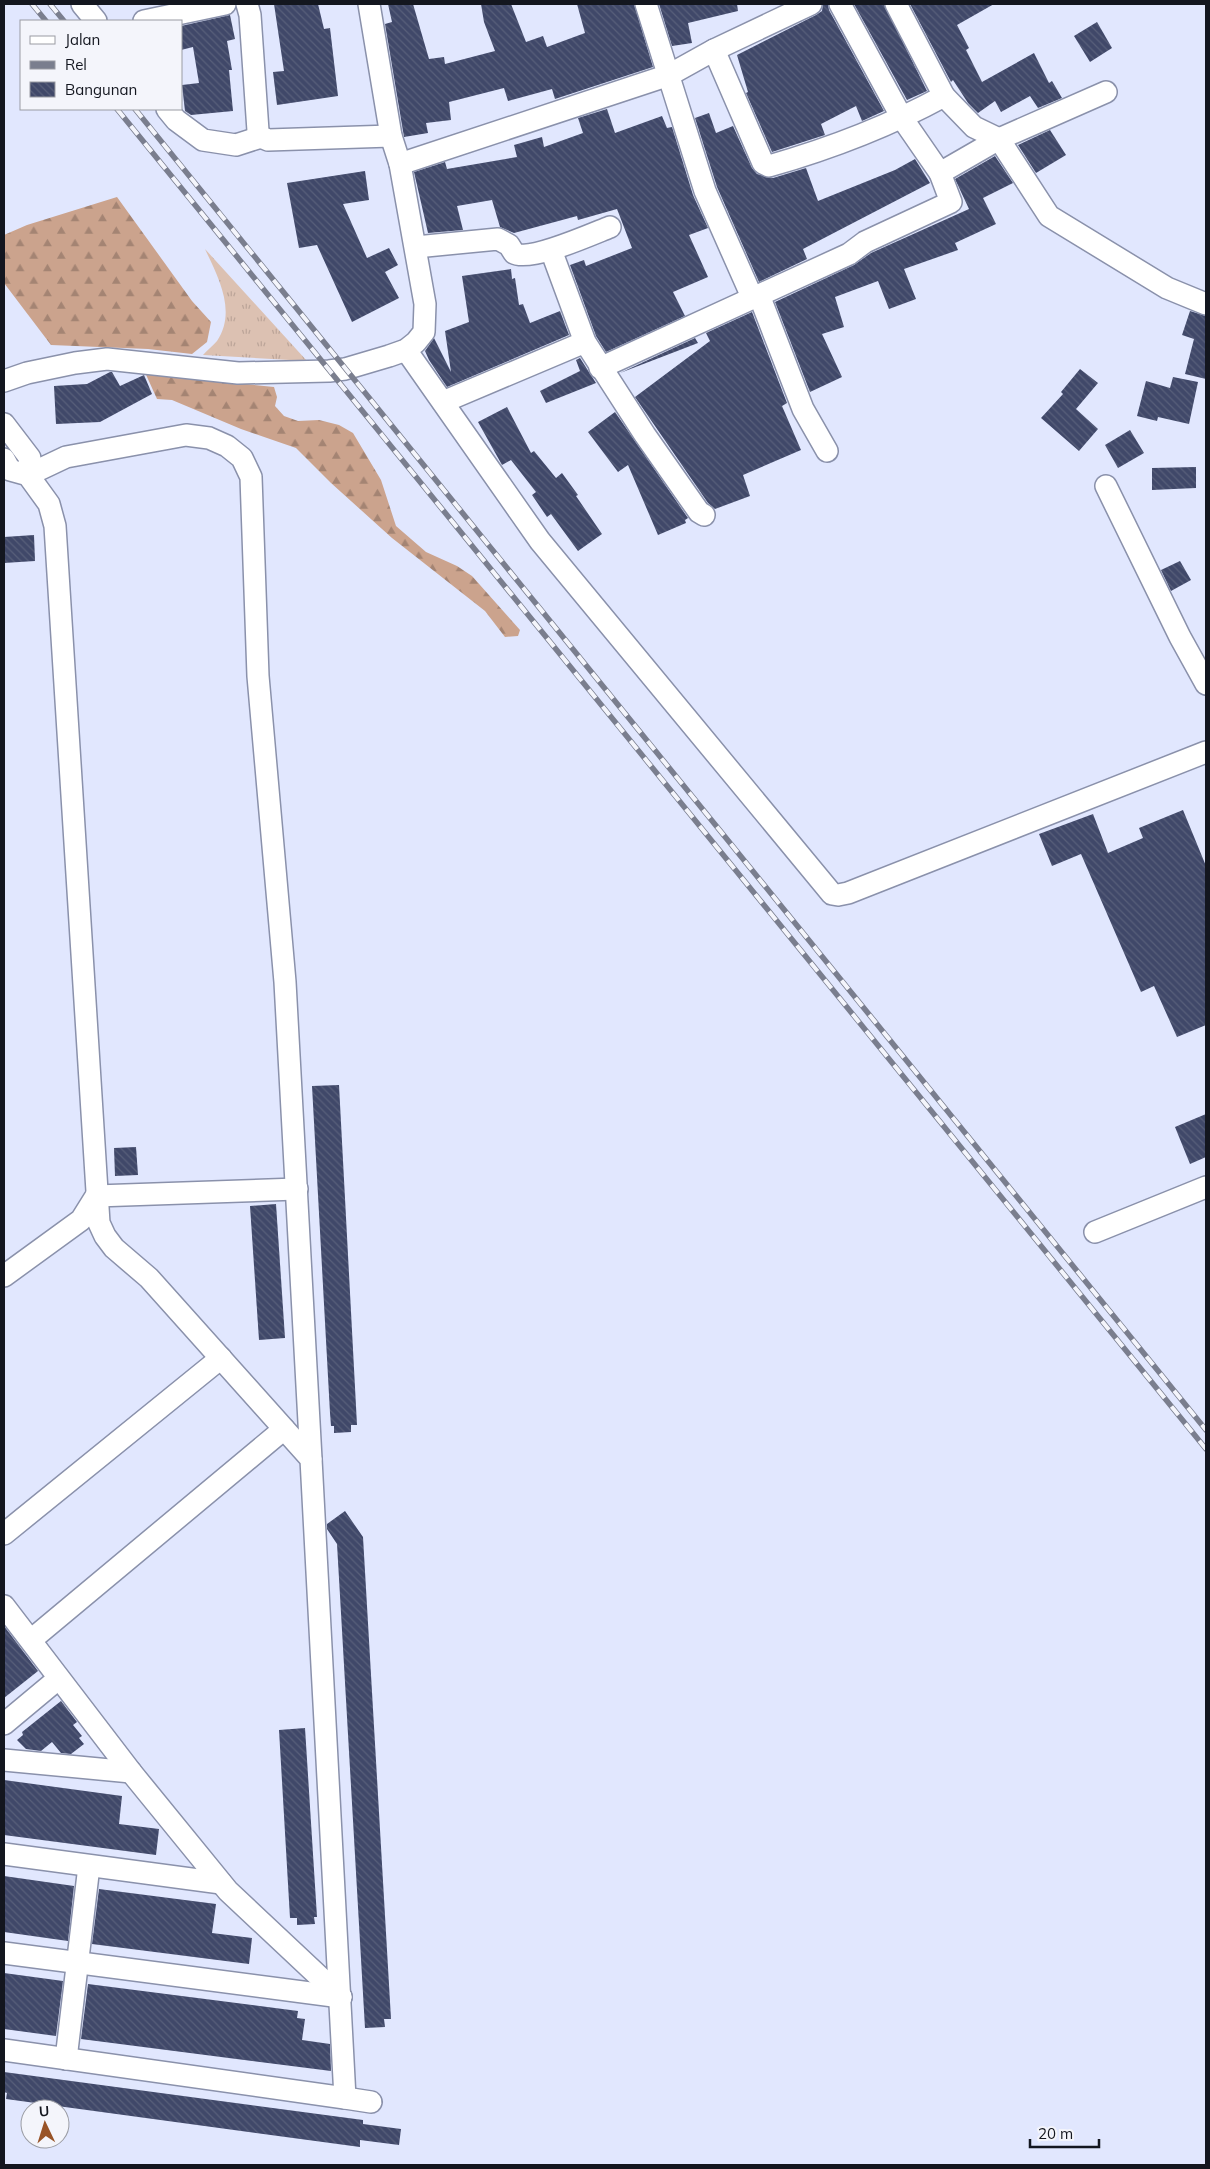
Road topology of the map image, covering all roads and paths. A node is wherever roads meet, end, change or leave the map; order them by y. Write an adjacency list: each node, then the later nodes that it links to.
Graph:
1 (82, 4): 9 (street)
2 (225, 4): 10 (street)
3 (247, 4): 18 (street)
4 (369, 4): 17 (street)
5 (646, 4): 12 (street)
6 (811, 4): 11 (street)
7 (840, 4): 16 (street)
8 (896, 4): 14 (street)
9 (95, 20)
10 (149, 20)
11 (714, 50): 12 (street); 16 (street)
12 (669, 74): 20 (street); 25 (street)
13 (1106, 92): 19 (street)
14 (944, 96): 16 (street); 19 (street)
15 (168, 110): 18 (street)
16 (902, 118): 21 (street)
17 (391, 136): 18 (street); 20 (street)
18 (261, 137)
19 (999, 139): 21 (street); 26 (street)
20 (400, 164): 23 (street)
21 (940, 173): 25 (street)
22 (610, 227): 24 (street)
23 (416, 247): 24 (street); 28 (street)
24 (552, 250): 27 (street)
25 (756, 296): 29 (street); 33 (street)
26 (1206, 304)
27 (585, 342): 29 (street); 31 (street)
28 (406, 350): 30 (street); 31 (street)
29 (600, 368): 37 (street)
30 (4, 381)
31 (443, 402): 39 (street)
32 (4, 424): 35 (street)
33 (827, 451)
34 (4, 459): 35 (street)
35 (28, 475): 41 (street); 42 (street)
36 (1106, 486): 38 (street)
37 (704, 515)
38 (1206, 684)
39 (1206, 752)
40 (1206, 1186): 43 (street)
41 (297, 1189): 42 (street); 47 (street)
42 (96, 1196): 44 (street); 45 (street)
43 (1095, 1232)
44 (4, 1276)
45 (220, 1358): 46 (street); 48 (street)
46 (284, 1429): 47 (street); 50 (street)
47 (311, 1459): 60 (street)
48 (4, 1534)
49 (4, 1606): 50 (street)
50 (31, 1640): 51 (street)
51 (58, 1679): 52 (street); 54 (street)
52 (4, 1724)
53 (4, 1760): 54 (street)
54 (131, 1772): 57 (street)
55 (4, 1854): 56 (street)
56 (89, 1866): 57 (street); 59 (street)
57 (221, 1883): 60 (street)
58 (4, 1953): 59 (street)
59 (78, 1962): 60 (street); 62 (street)
60 (341, 1998): 63 (street)
61 (4, 2050): 62 (street)
62 (66, 2059): 63 (street)
63 (345, 2098): 64 (street)
64 (371, 2102)

